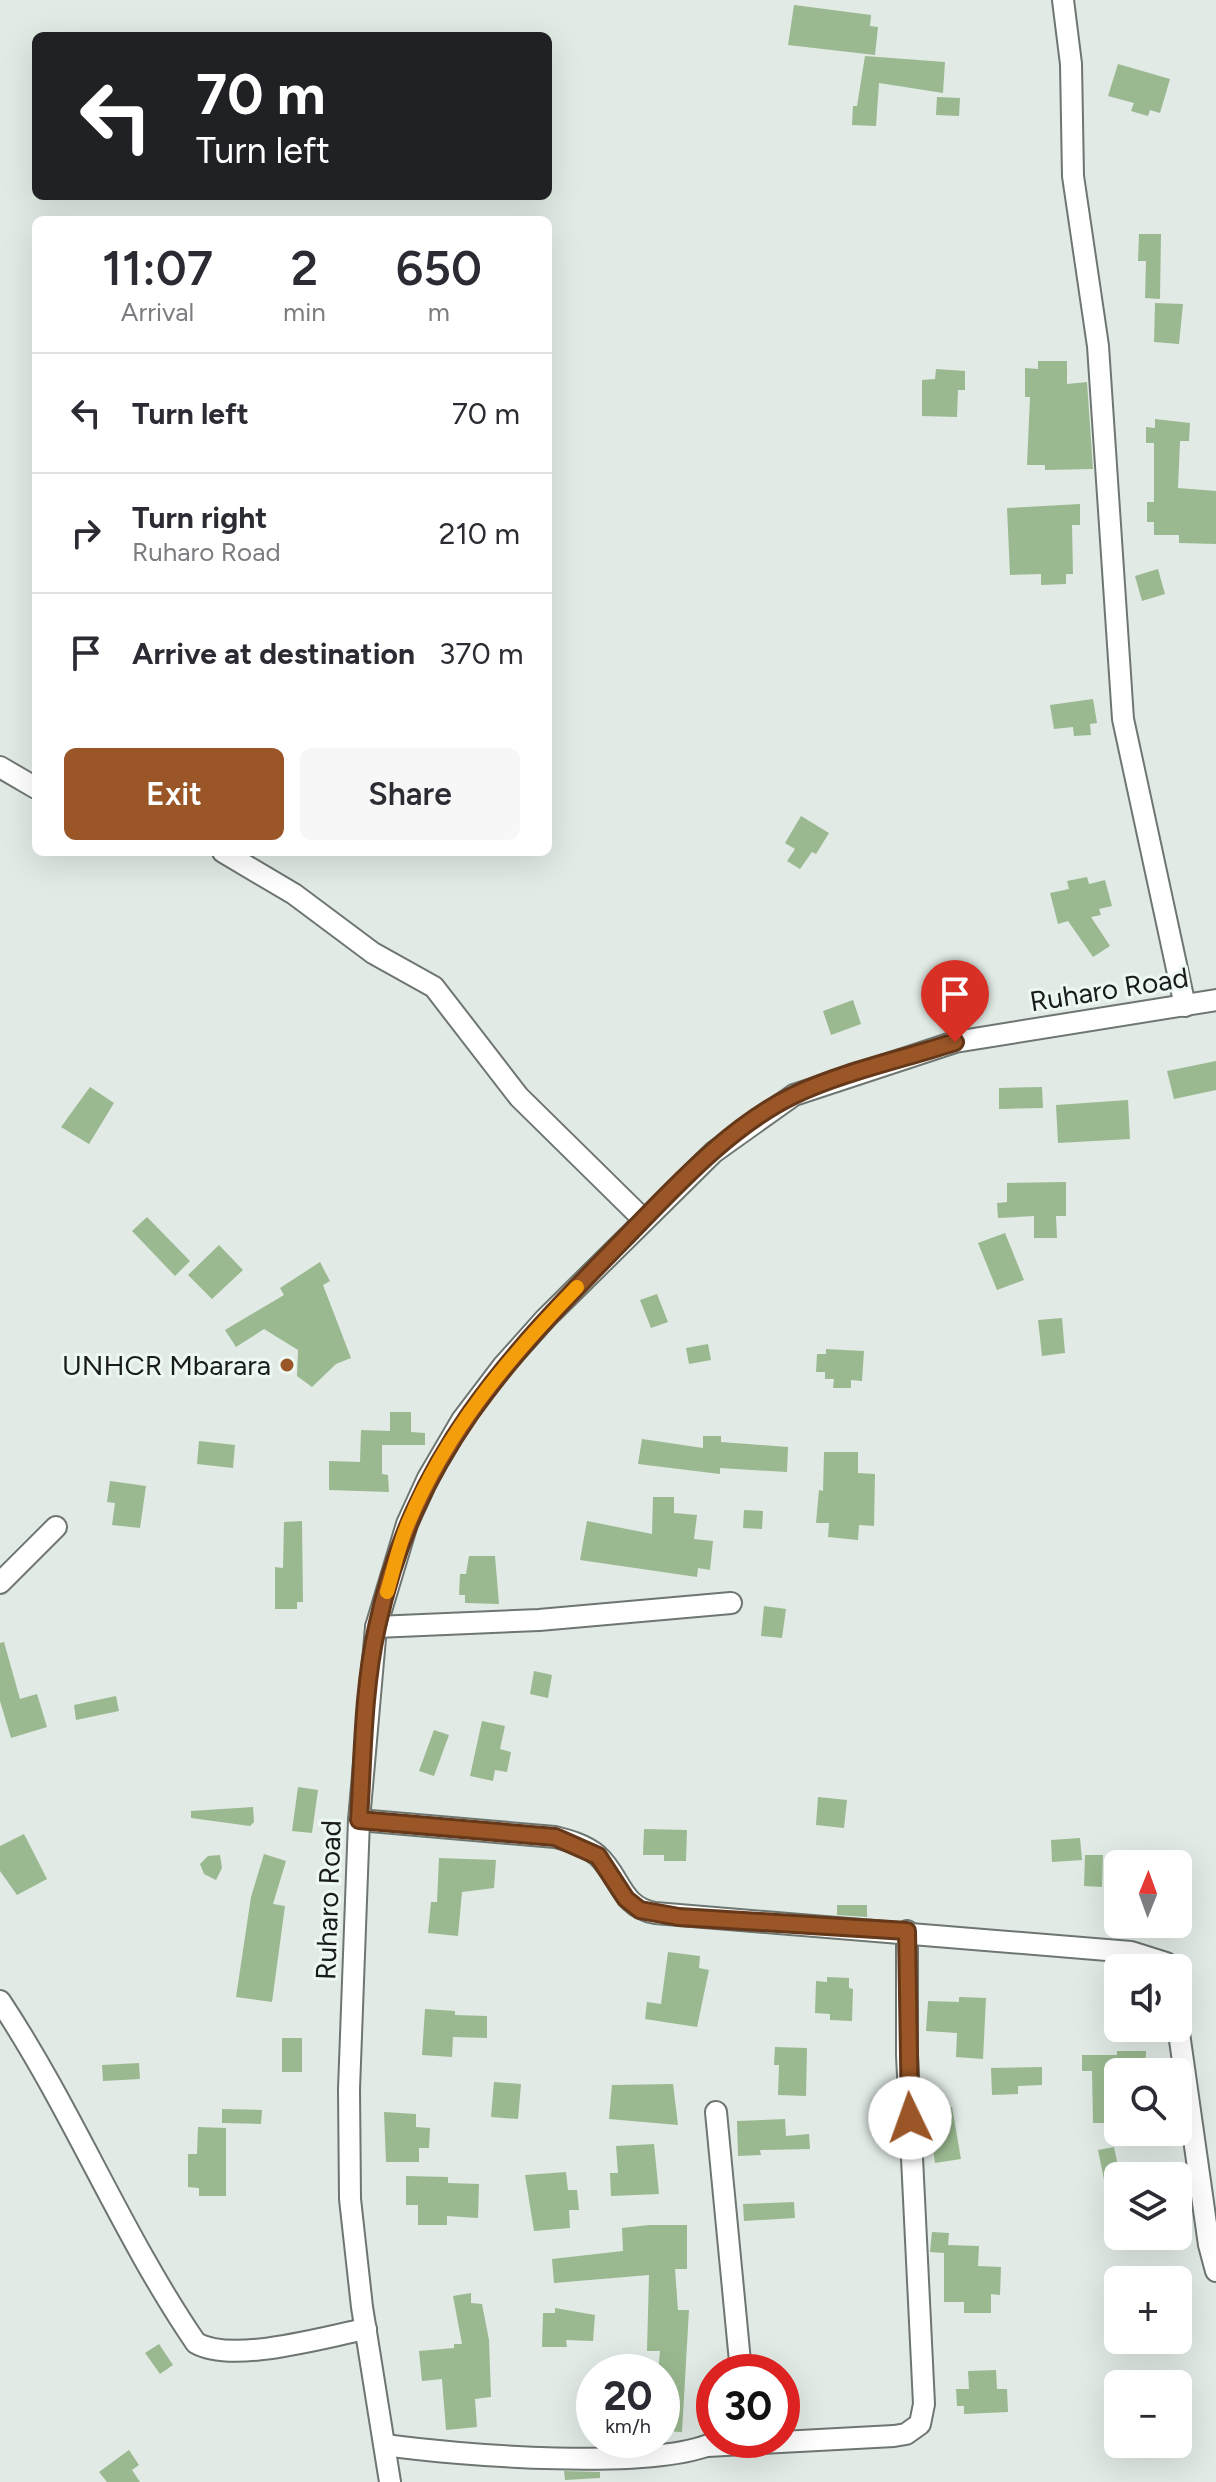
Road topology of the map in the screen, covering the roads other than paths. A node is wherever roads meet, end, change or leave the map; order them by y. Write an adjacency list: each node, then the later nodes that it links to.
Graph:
1 (1063, 0): 6 (street)
2 (0, 767): 3 (street)
3 (32, 786)
4 (230, 856): 7 (street)
5 (1216, 1000): 6 (street, Ruharo Road)
6 (1185, 1006): 7 (street, Ruharo Road)
7 (643, 1219): 11 (street, Ruharo Road)
8 (56, 1527): 9 (street)
9 (0, 1583)
10 (731, 1603): 11 (street)
11 (376, 1627): 12 (street, Ruharo Road)
12 (359, 1820): 13 (street); 19 (street, Ruharo Road)
13 (907, 1931): 14 (street); 21 (street)
14 (1137, 1954)
15 (0, 2001): 19 (street)
16 (1180, 2042): 18 (street)
17 (716, 2112): 20 (street)
18 (1216, 2271)
19 (366, 2329): 22 (street, Ruharo Road)
20 (739, 2354)
21 (800, 2440)
22 (385, 2445): 23 (street); 24 (street, Ruharo Road)
23 (696, 2448)
24 (390, 2482)

